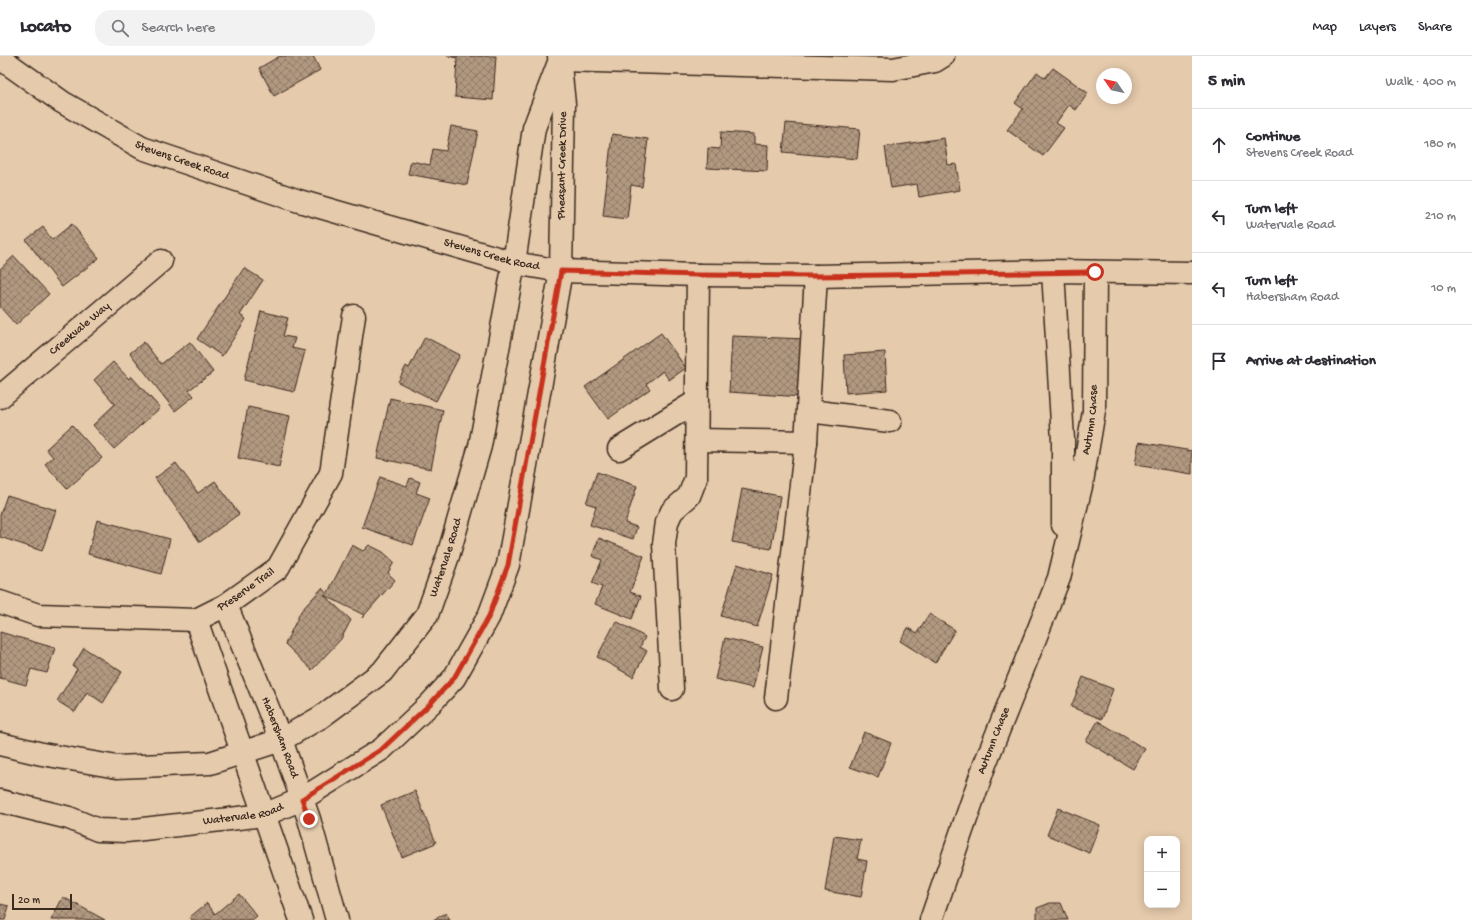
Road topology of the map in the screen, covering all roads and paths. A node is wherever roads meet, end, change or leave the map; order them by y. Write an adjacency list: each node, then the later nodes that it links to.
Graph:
1 (943, 56): 3 (street)
2 (0, 58): 7 (street, Stevens Creek Road)
3 (560, 58): 4 (street, Pheasant Creek Drive); 5 (street, Pheasant Creek Drive)
4 (529, 168): 5 (street); 7 (street, Pheasant Creek Drive)
5 (563, 172): 8 (street, Pheasant Creek Drive)
6 (161, 261): 15 (street, Creekvale Way)
7 (514, 263): 8 (street, Stevens Creek Road); 28 (street, Watervale Road)
8 (561, 271): 12 (street, Stevens Creek Road); 31 (street, Watervale Road)
9 (1192, 271): 11 (street, Stevens Creek Road)
10 (1054, 272): 11 (street, Stevens Creek Road); 13 (street, Stevens Creek Road); 22 (street, Autumn Chase)
11 (1095, 272): 22 (street, Autumn Chase)
12 (698, 275): 13 (street, Stevens Creek Road); 16 (street)
13 (816, 276): 17 (street)
14 (354, 316): 24 (street, Preserve Trail)
15 (0, 397)
16 (697, 401): 19 (street); 21 (street)
17 (809, 411): 18 (street); 20 (street)
18 (890, 421)
19 (697, 440): 20 (street); 26 (street)
20 (806, 442): 27 (street)
21 (619, 449)
22 (1062, 564): 36 (street, Autumn Chase)
23 (0, 602): 25 (street, Preserve Trail)
24 (226, 605): 25 (street, Preserve Trail); 28 (street, Habersham Road)
25 (196, 620): 30 (street)
26 (672, 689)
27 (776, 698)
28 (280, 740): 30 (street, Watervale Road); 31 (street, Habersham Road)
29 (0, 744): 30 (street, Watervale Road)
30 (241, 753): 33 (street)
31 (302, 799): 33 (street, Watervale Road); 34 (street, Habersham Road)
32 (0, 801): 33 (street, Watervale Road)
33 (264, 815): 35 (street)
34 (332, 919)
35 (301, 920)
36 (931, 920)

